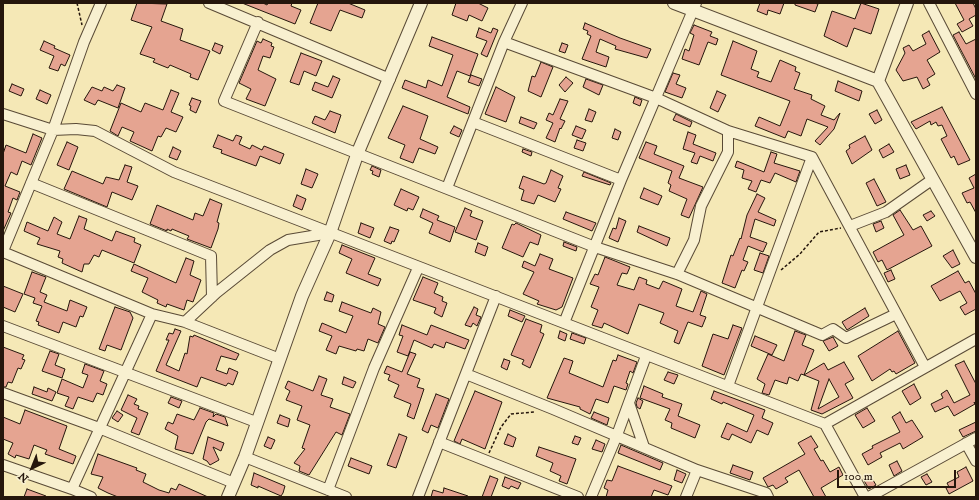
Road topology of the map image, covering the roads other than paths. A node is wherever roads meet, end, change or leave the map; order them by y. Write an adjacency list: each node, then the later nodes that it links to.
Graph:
1 (101, 3): 17 (street)
2 (209, 3): 9 (street)
3 (421, 3): 11 (street)
4 (522, 3): 10 (street)
5 (674, 3): 8 (street)
6 (907, 3): 12 (street)
7 (930, 3): 13 (street)
8 (694, 7): 12 (street); 14 (street)
9 (258, 22): 11 (street); 19 (street)
10 (504, 42): 14 (street); 16 (street)
11 (390, 79): 19 (street)
12 (878, 81): 21 (street)
13 (976, 94)
14 (656, 98): 18 (street); 22 (street)
15 (3, 114): 17 (street)
16 (473, 122): 22 (street); 24 (street)
17 (53, 130): 23 (street); 26 (street)
18 (728, 131): 20 (street); 31 (street)
19 (358, 152): 24 (street); 26 (street)
20 (812, 157): 25 (street); 34 (street)
21 (933, 179): 25 (street); 29 (street)
22 (621, 180): 27 (street)
23 (31, 183): 28 (street); 33 (street)
24 (447, 188): 27 (street)
25 (850, 226): 36 (street)
26 (330, 233): 30 (street); 33 (street); 42 (street)
27 (595, 247): 31 (street); 38 (street)
28 (3, 251): 35 (street)
29 (976, 257)
30 (418, 268): 32 (street); 63 (street)
31 (677, 274): 34 (street)
32 (496, 296): 38 (street); 45 (street)
33 (212, 297): 37 (street)
34 (758, 307): 36 (street); 46 (street)
35 (152, 314): 37 (street); 44 (street)
36 (896, 314): 43 (street)
37 (185, 322): 42 (street)
38 (564, 323): 41 (street)
39 (3, 326): 44 (street)
40 (976, 338): 43 (street)
41 (646, 356): 46 (street); 48 (street)
42 (280, 359): 49 (street)
43 (924, 367): 50 (street)
44 (125, 372): 49 (street); 51 (street)
45 (466, 374): 52 (street); 54 (street)
46 (728, 386): 50 (street)
47 (3, 393): 51 (street)
48 (629, 403): 52 (street); 56 (street)
49 (256, 422): 57 (street)
50 (826, 424): 72 (street)
51 (99, 428): 61 (street); 62 (street)
52 (617, 435): 56 (street); 69 (street)
53 (976, 438): 55 (street)
54 (439, 442): 67 (street); 68 (street)
55 (966, 443): 58 (street); 73 (street)
56 (644, 447): 60 (street)
57 (245, 457): 61 (street); 63 (street)
58 (976, 461)
59 (3, 465): 62 (street)
60 (697, 470): 70 (street); 71 (street)
61 (234, 483): 65 (street)
62 (72, 488): 64 (street)
63 (328, 490): 66 (street)
64 (91, 497)
65 (228, 497)
66 (346, 497)
67 (418, 497)
68 (578, 497)
69 (591, 497)
70 (686, 497)
71 (768, 497)
72 (865, 497)
73 (869, 497)

